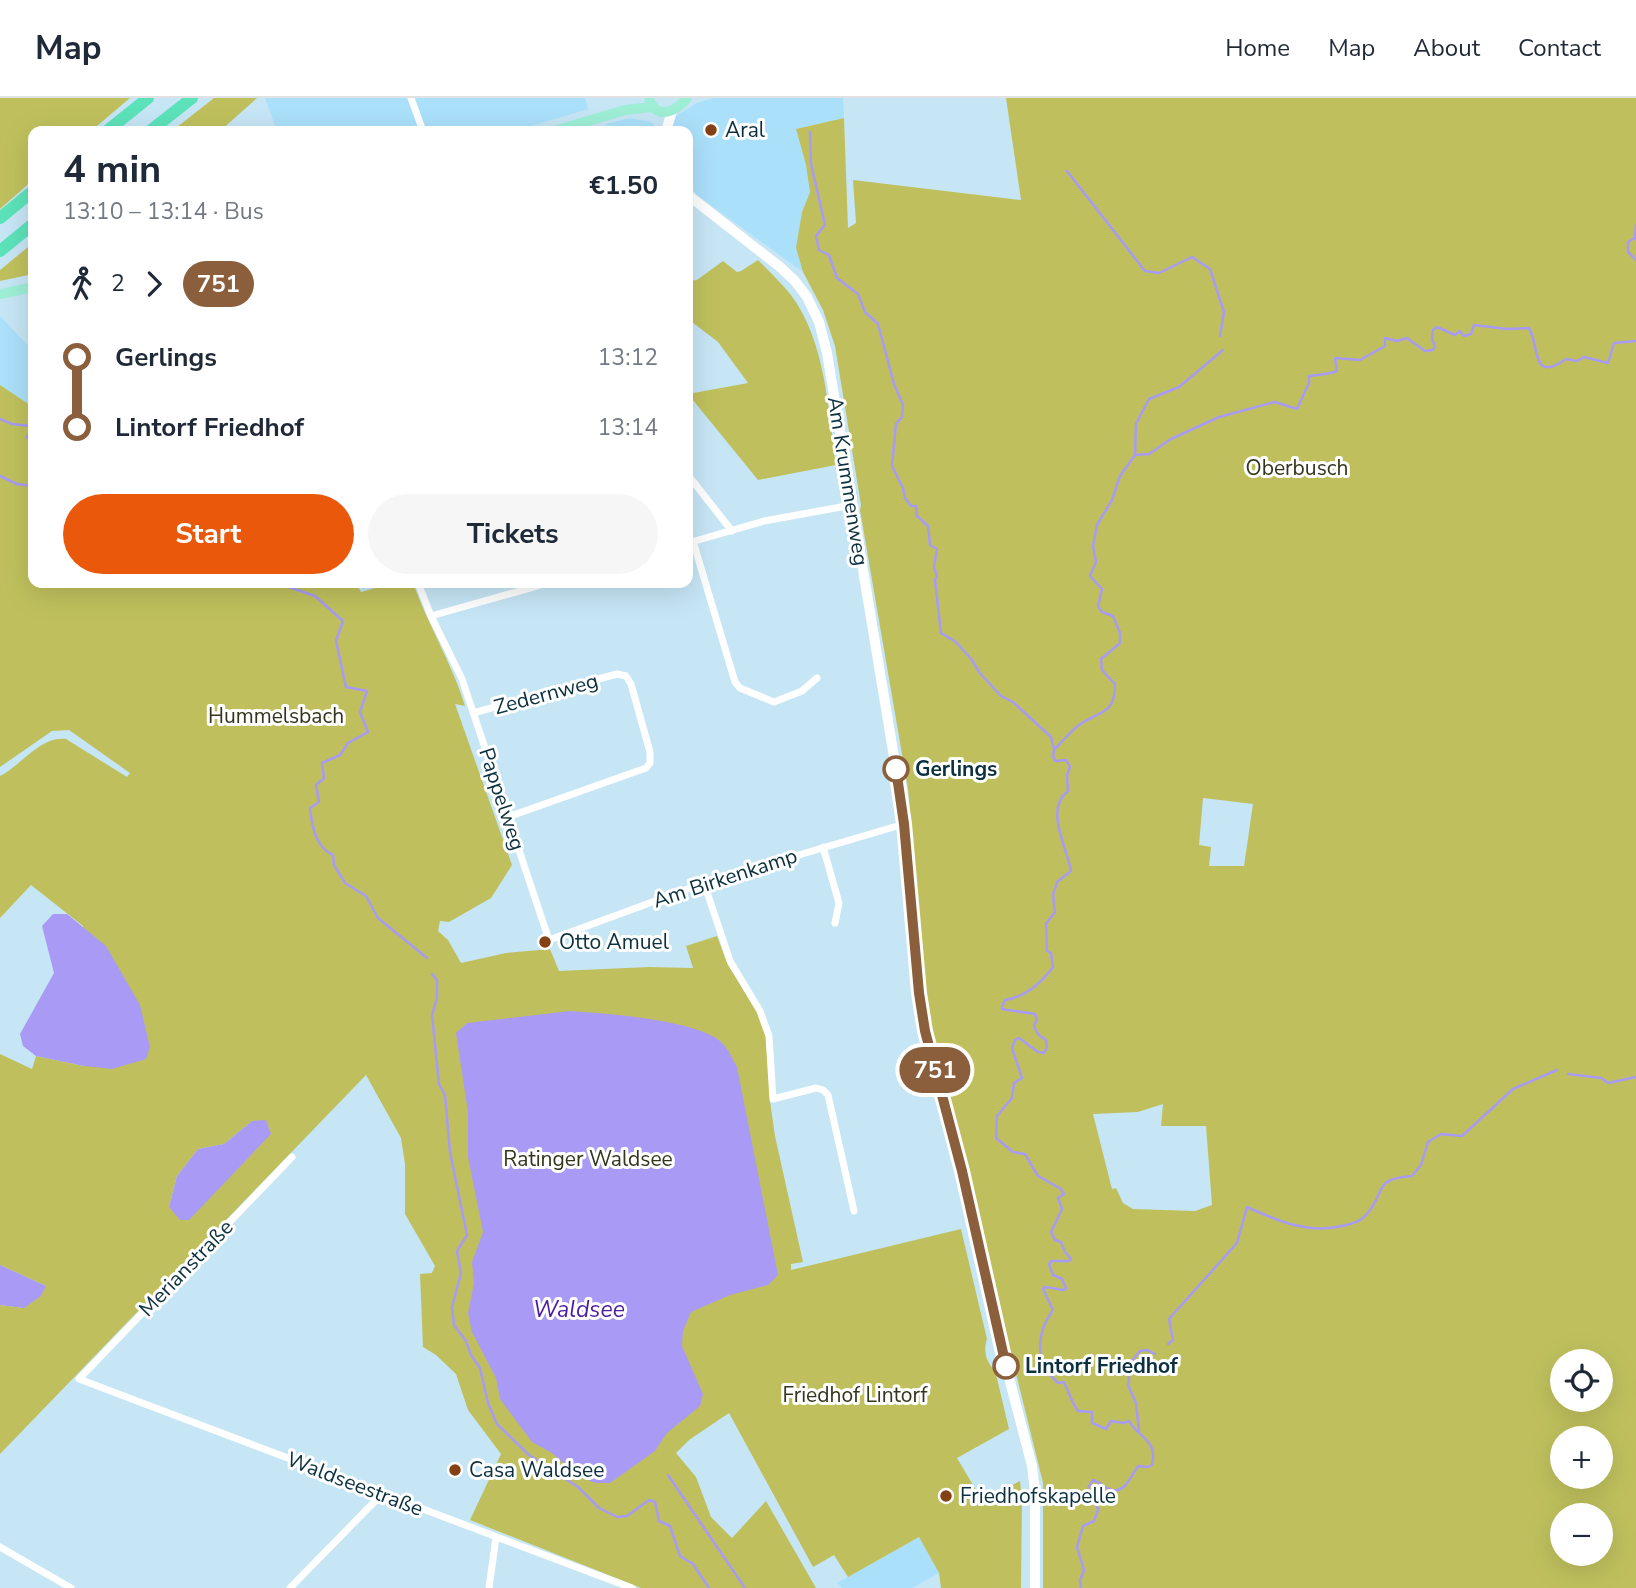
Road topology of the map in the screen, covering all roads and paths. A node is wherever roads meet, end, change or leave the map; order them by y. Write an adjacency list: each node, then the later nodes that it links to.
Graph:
1 (148, 98): 9 (highway)
2 (192, 98): 10 (highway)
3 (411, 98): 11 (street)
4 (641, 98): 7 (main road)
5 (688, 98): 8 (main road)
6 (653, 106): 7 (main road); 8 (main road); 13 (main road)
7 (625, 110): 12 (main road)
8 (672, 111): 14 (main road)
9 (113, 126)
10 (156, 126)
11 (421, 126)
12 (571, 126)
13 (663, 126)
14 (667, 126)
15 (28, 195): 17 (highway)
16 (693, 199): 23 (main road, Am Krummenweg)
17 (0, 218)
18 (28, 228): 19 (highway)
19 (0, 251)
20 (28, 288): 21 (main road)
21 (0, 294)
22 (693, 481): 24 (street)
23 (852, 505): 24 (street); 33 (main road, Am Krummenweg)
24 (732, 531): 25 (street)
25 (693, 541)
26 (693, 548): 30 (street)
27 (420, 588): 29 (street, Pappelweg)
28 (530, 588): 29 (street)
29 (430, 616): 31 (street, Pappelweg)
30 (817, 678)
31 (473, 713): 32 (street, Pappelweg); 32 (street, Zedernweg)
32 (508, 817): 37 (street, Pappelweg)
33 (904, 824): 34 (street, Am Birkenkamp); 48 (main road, Am Krummenweg)
34 (823, 847): 35 (street, Am Birkenkamp); 36 (street)
35 (704, 883): 37 (street, Am Birkenkamp); 39 (street)
36 (835, 923)
37 (549, 940)
38 (292, 1157): 40 (street, Merianstraße)
39 (854, 1211)
40 (79, 1379): 41 (street, Waldseestraße)
41 (382, 1494): 42 (street, Waldseestraße); 45 (street)
42 (496, 1537): 46 (street); 47 (street, Waldseestraße)
43 (0, 1547): 44 (street)
44 (71, 1588)
45 (290, 1588)
46 (489, 1588)
47 (632, 1588)
48 (1035, 1588)

